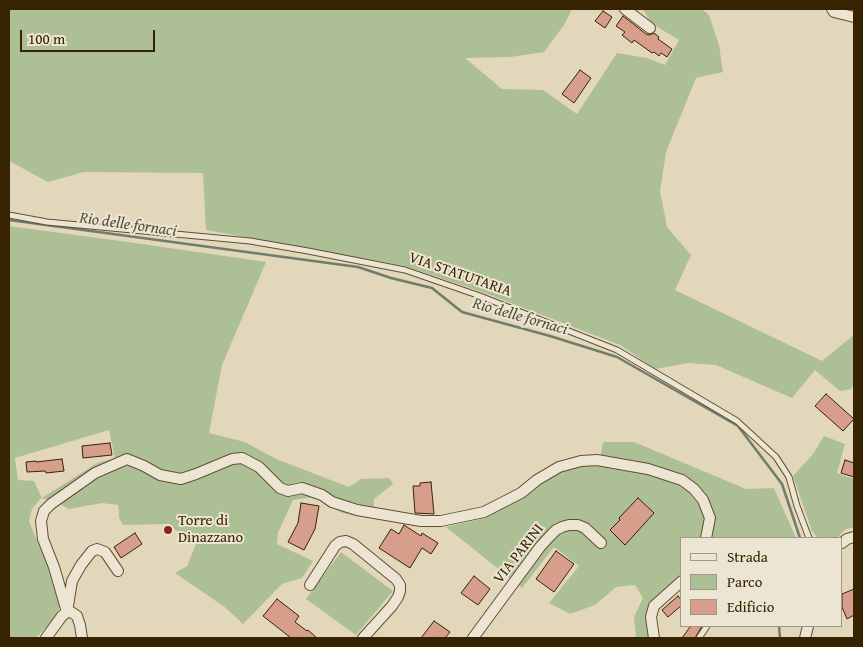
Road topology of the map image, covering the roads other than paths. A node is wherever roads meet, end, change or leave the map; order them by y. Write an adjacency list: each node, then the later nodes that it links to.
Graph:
1 (625, 9): 4 (street)
2 (832, 9): 3 (street)
3 (854, 17)
4 (650, 28)
5 (9, 215): 7 (lane, VIA STATUTARIA)
6 (706, 537): 12 (street)
7 (810, 537)
8 (601, 543): 17 (street, VIA PARINI)
9 (118, 571): 12 (street)
10 (680, 583): 18 (street)
11 (310, 585): 16 (street)
12 (68, 612): 14 (street); 15 (street)
13 (706, 627): 19 (lane)
14 (46, 638)
15 (82, 638)
16 (364, 638)
17 (474, 638)
18 (654, 638)
19 (699, 638)

